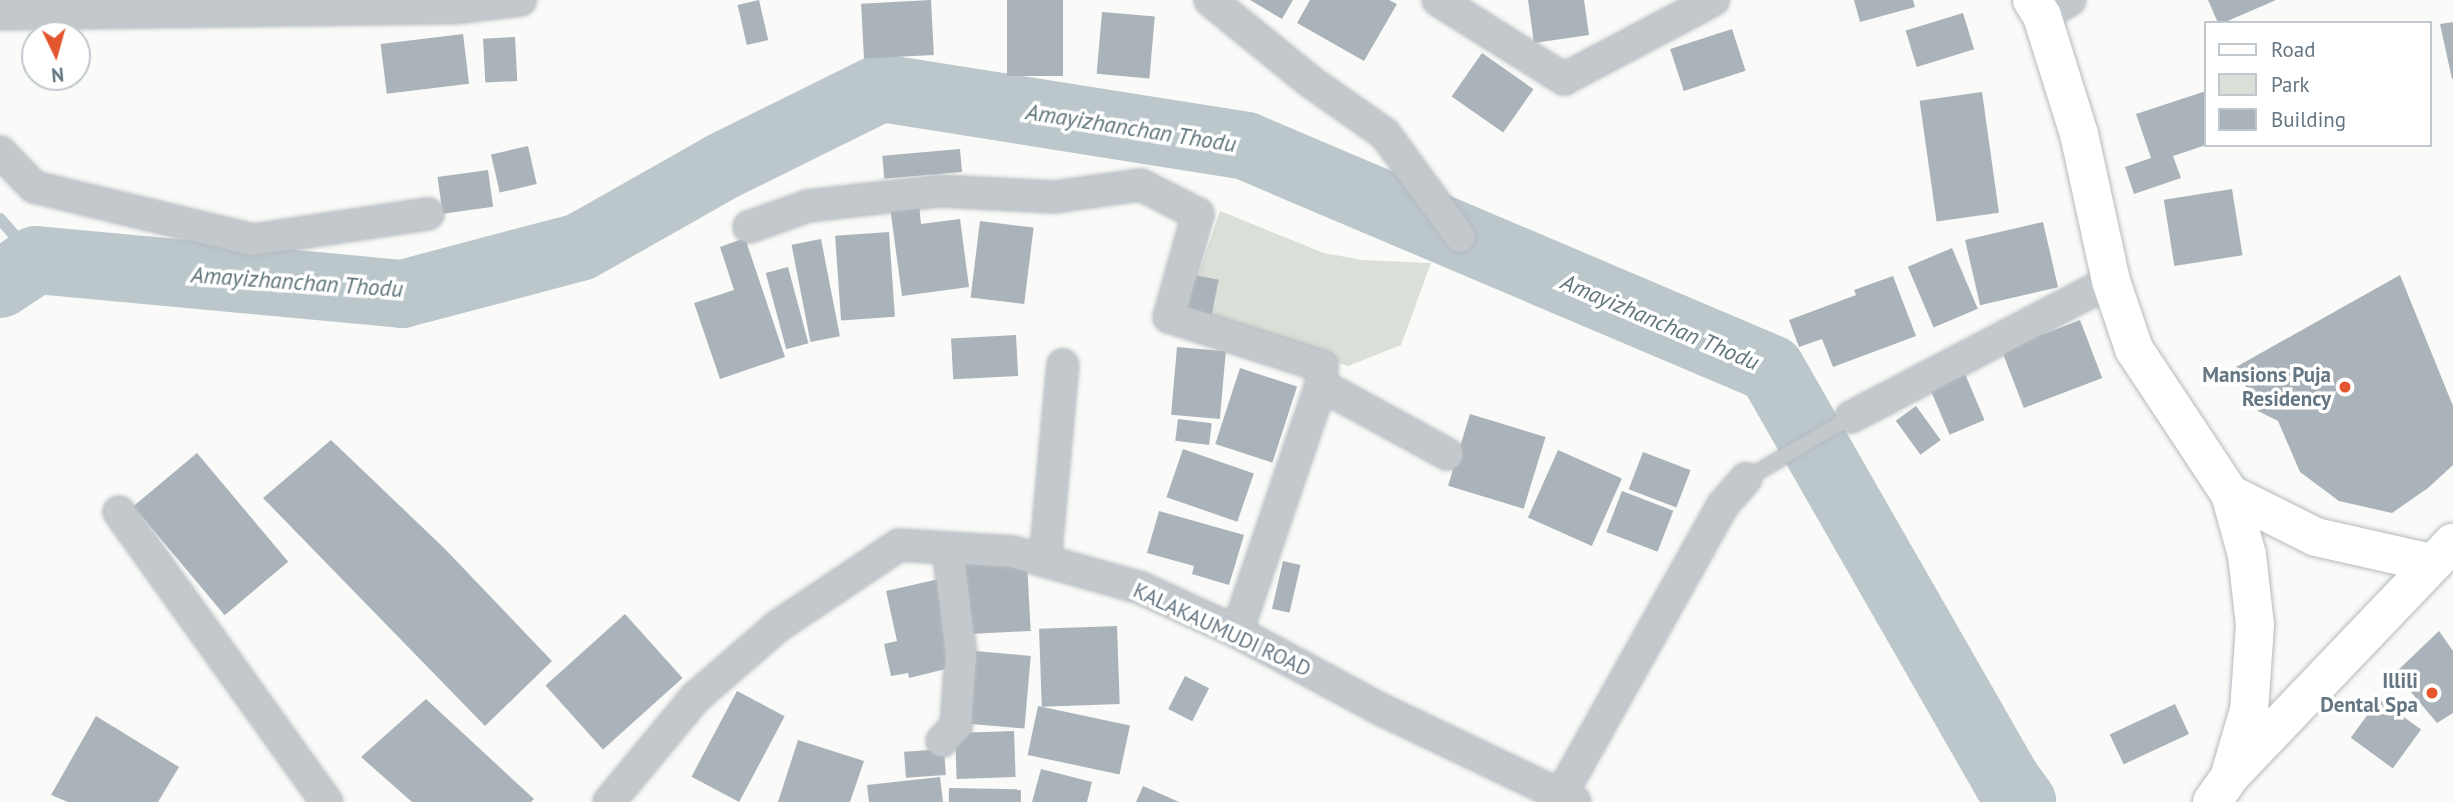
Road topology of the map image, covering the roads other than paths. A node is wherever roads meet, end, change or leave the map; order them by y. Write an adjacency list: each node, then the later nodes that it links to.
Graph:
1 (521, 0): 5 (street)
2 (1210, 0): 11 (street)
3 (1438, 0): 4 (street)
4 (1713, 0)
5 (454, 4): 7 (street)
6 (2048, 5): 12 (main road)
7 (0, 13)
8 (0, 152): 9 (street)
9 (428, 214)
10 (749, 227): 14 (street)
11 (1460, 237)
12 (2111, 281): 15 (street); 18 (main road)
13 (1063, 365): 22 (street)
14 (1321, 385): 16 (street); 23 (street)
15 (1852, 417): 17 (lane)
16 (1447, 454)
17 (1746, 479): 26 (street)
18 (2230, 494): 21 (main road); 25 (main road)
19 (119, 512): 27 (street)
20 (948, 548): 22 (street, KALAKAUMUDI ROAD); 24 (street); 28 (street, KALAKAUMUDI ROAD)
21 (2442, 553): 25 (main road)
22 (1045, 561): 23 (street, KALAKAUMUDI ROAD)
23 (1237, 632): 26 (street, KALAKAUMUDI ROAD)
24 (942, 741)
25 (2223, 794)
26 (1569, 797)
27 (327, 802)
28 (609, 802)

